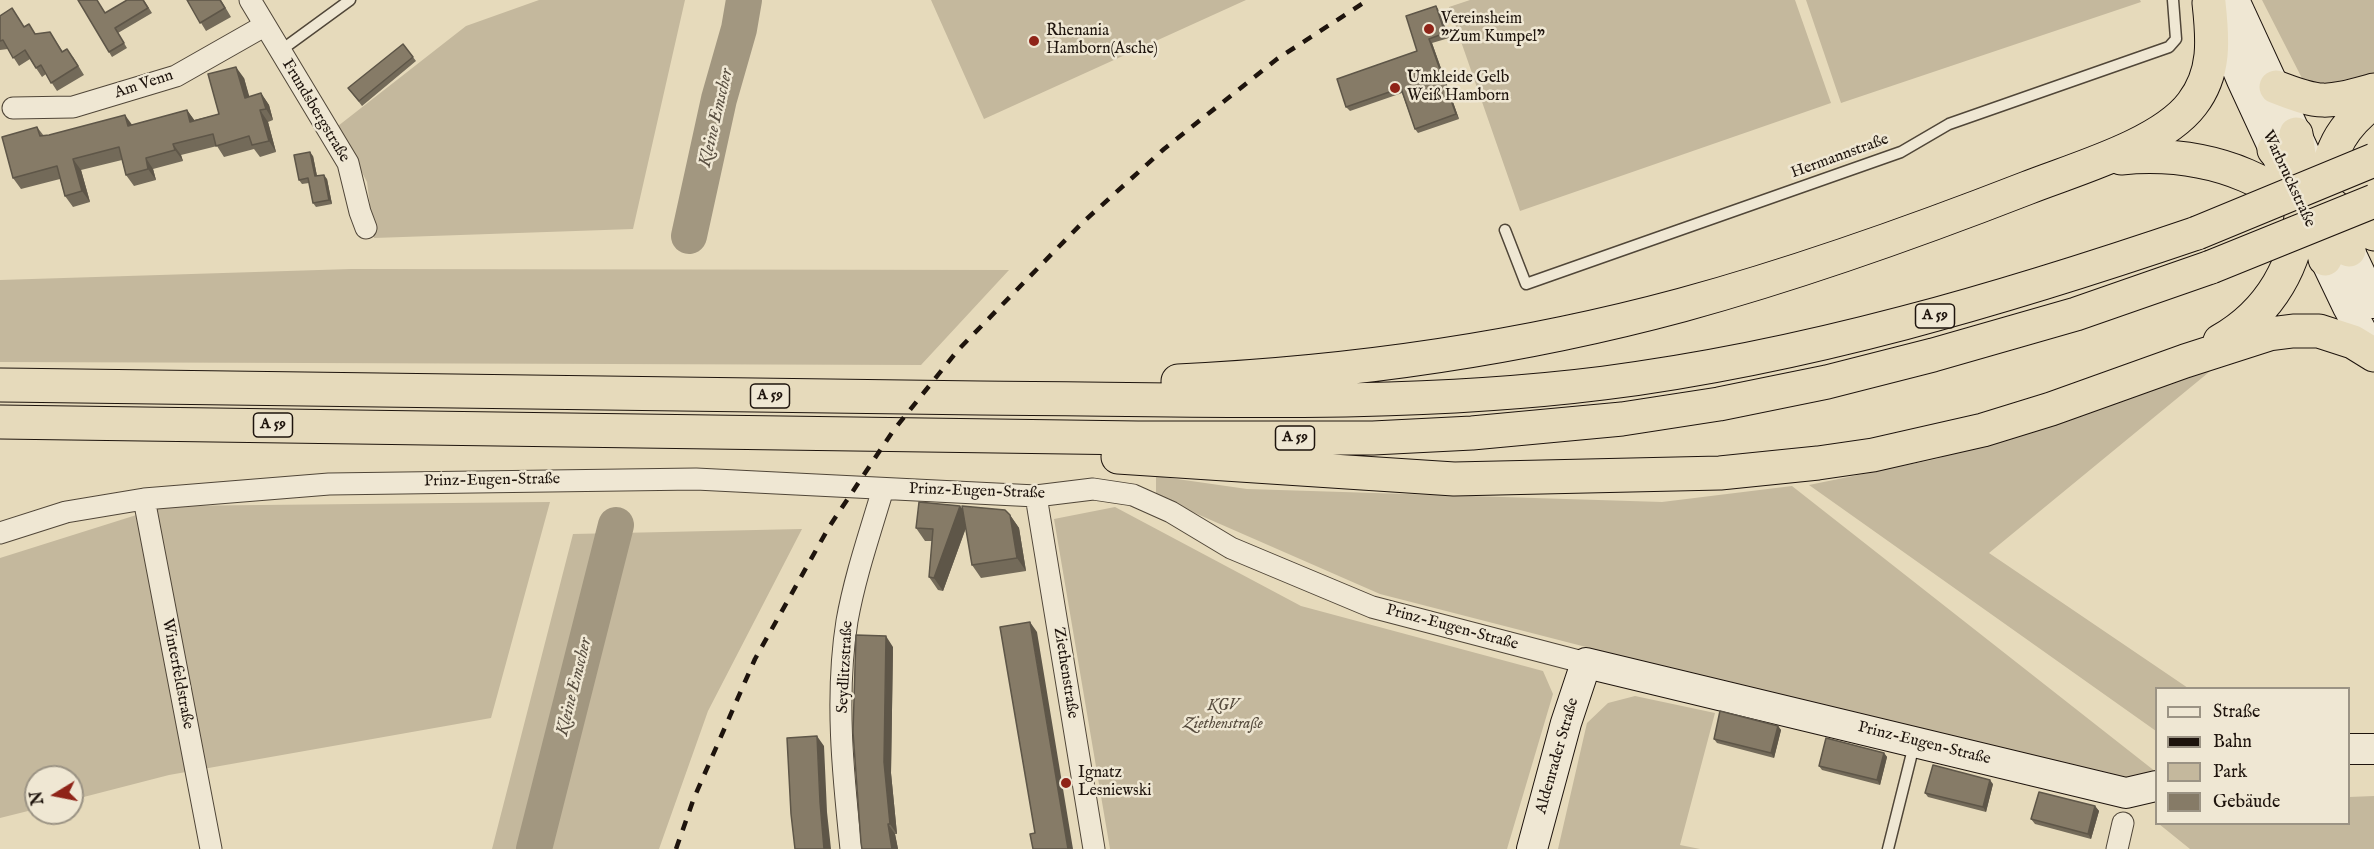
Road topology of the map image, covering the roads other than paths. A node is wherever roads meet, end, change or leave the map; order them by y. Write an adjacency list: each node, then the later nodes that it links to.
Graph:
1 (250, 0): 5 (street, Frundsbergstraße)
2 (350, 0): 6 (lane)
3 (2172, 0): 17 (lane, Hermannstraße)
4 (2217, 1): 7 (street, Warbruckstraße); 11 (street, Warbruckstraße); 12 (highway)
5 (264, 26): 6 (street, Frundsbergstraße); 10 (street, Am Venn)
6 (280, 51): 16 (street, Frundsbergstraße)
7 (2276, 87): 8 (highway); 11 (street, Warbruckstraße)
8 (2374, 90)
9 (2374, 102): 15 (highway)
10 (13, 108)
11 (2285, 142): 15 (highway)
12 (2100, 159): 15 (highway); 23 (highway)
13 (2374, 160): 23 (highway, A 59, bridge)
14 (2374, 201): 25 (highway, A 59, bridge)
15 (2313, 202): 18 (highway); 18 (highway); 21 (highway)
16 (366, 228)
17 (1505, 230)
18 (2349, 248): 19 (street); 20 (street)
19 (2374, 303)
20 (2374, 354): 21 (highway)
21 (2185, 361): 25 (highway)
22 (0, 385): 23 (highway, A 59)
23 (994, 398)
24 (0, 422): 25 (highway, A 59)
25 (967, 436)
26 (884, 489): 27 (street, Prinz-Eugen-Straße); 28 (street, Prinz-Eugen-Straße); 37 (street, Seydlitzstraße)
27 (1036, 496): 30 (street, Prinz-Eugen-Straße); 38 (street, Ziethenstraße)
28 (144, 499): 29 (street, Prinz-Eugen-Straße); 36 (street, Winterfeldstraße)
29 (0, 533)
30 (1586, 663): 31 (street, Prinz-Eugen-Straße); 39 (street, Aldenrader Straße)
31 (1915, 742): 34 (street, Prinz-Eugen-Straße); 40 (lane)
32 (2350, 749): 33 (street)
33 (2374, 749)
34 (2155, 786)
35 (2123, 823): 41 (street)
36 (211, 849)
37 (851, 849)
38 (1094, 849)
39 (1532, 849)
40 (1888, 849)
41 (2117, 849)

